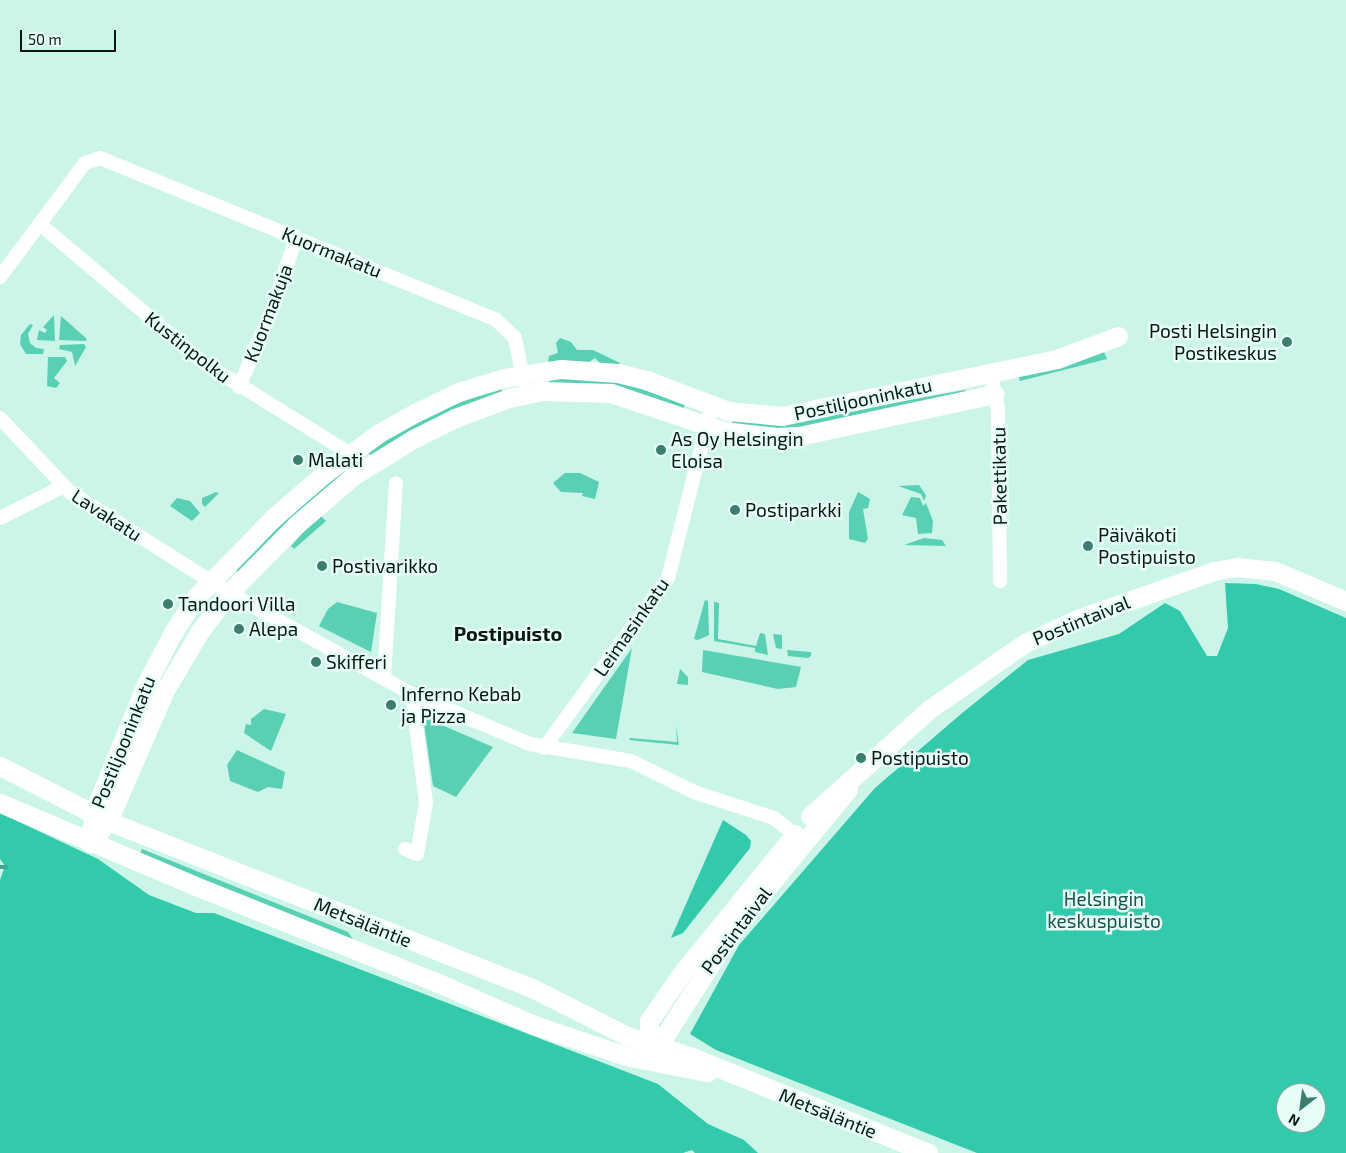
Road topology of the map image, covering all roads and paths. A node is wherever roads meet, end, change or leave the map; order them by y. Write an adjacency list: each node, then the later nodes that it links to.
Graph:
1 (40, 224): 2 (street, Kuormakatu); 3 (street); 7 (street, Kustinpolku)
2 (296, 238): 6 (street, Kuormakatu); 7 (street, Kuormakuja)
3 (0, 276)
4 (1118, 336): 5 (street, Postiljooninkatu)
5 (990, 371): 9 (street, Pakettikatu); 10 (street, Postiljooninkatu)
6 (522, 374): 8 (street, Kuormakatu); 10 (street, Postiljooninkatu); 13 (street, Postiljooninkatu)
7 (239, 387): 13 (street, Kustinpolku)
8 (526, 394): 12 (street, Postiljooninkatu); 19 (street, Postiljooninkatu)
9 (996, 394): 12 (street, Postiljooninkatu); 18 (street, Pakettikatu)
10 (712, 406): 12 (street, Leimasinkatu)
11 (0, 418): 15 (street, Lavakatu)
12 (706, 426): 23 (street, Leimasinkatu)
13 (349, 454): 17 (street, Postiljooninkatu)
14 (396, 483): 21 (street)
15 (62, 487): 16 (street); 17 (street, Lavakatu)
16 (0, 518)
17 (211, 581): 19 (street, Lavakatu); 28 (street, Postiljooninkatu)
18 (1000, 581)
19 (229, 593): 21 (street, Lavakatu); 28 (street, Postiljooninkatu)
20 (1346, 601): 25 (street, Postintaival)
21 (384, 678): 22 (street, Lavakatu)
22 (412, 694): 23 (street, Lavakatu); 31 (street)
23 (544, 748): 29 (street, Lavakatu)
24 (0, 766): 28 (street, Metsäläntie)
25 (854, 779): 27 (street, Postintaival); 29 (street, Postintaival)
26 (0, 803): 30 (street, Metsäläntie)
27 (810, 816): 29 (street, Postintaival)
28 (101, 818): 30 (street, Postiljooninkatu); 33 (street, Metsäläntie)
29 (800, 839): 32 (street, Postintaival); 34 (street, Postintaival)
30 (91, 843): 34 (street, Metsäläntie)
31 (411, 852)
32 (649, 1021): 33 (street); 34 (street)
33 (609, 1025): 34 (street, Metsäläntie)
34 (653, 1048): 35 (street, Metsäläntie)
35 (928, 1153)

